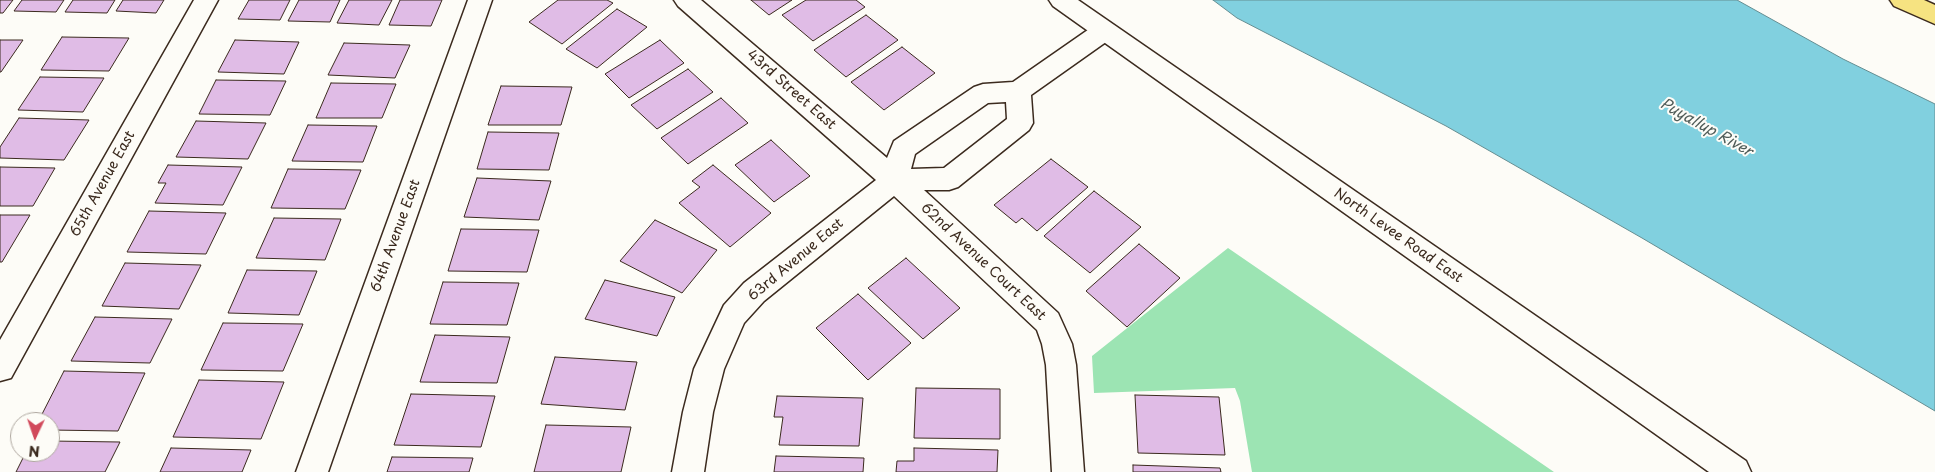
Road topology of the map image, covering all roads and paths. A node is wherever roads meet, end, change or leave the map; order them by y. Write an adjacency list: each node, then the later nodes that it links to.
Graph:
1 (206, 0): 10 (street, 65th Avenue East)
2 (480, 0): 11 (street, 64th Avenue East)
3 (686, 0): 9 (street, 43rd Street East)
4 (1060, 0): 7 (street, North Levee Road East)
5 (1902, 0): 6 (main road)
6 (1935, 15)
7 (1104, 31): 8 (street); 14 (street, North Levee Road East)
8 (1018, 91): 9 (street); 9 (street)
9 (895, 180): 12 (street, 63rd Avenue East); 13 (street, 62nd Avenue Court East)
10 (0, 368)
11 (312, 472)
12 (688, 472)
13 (1068, 472)
14 (1736, 472)

